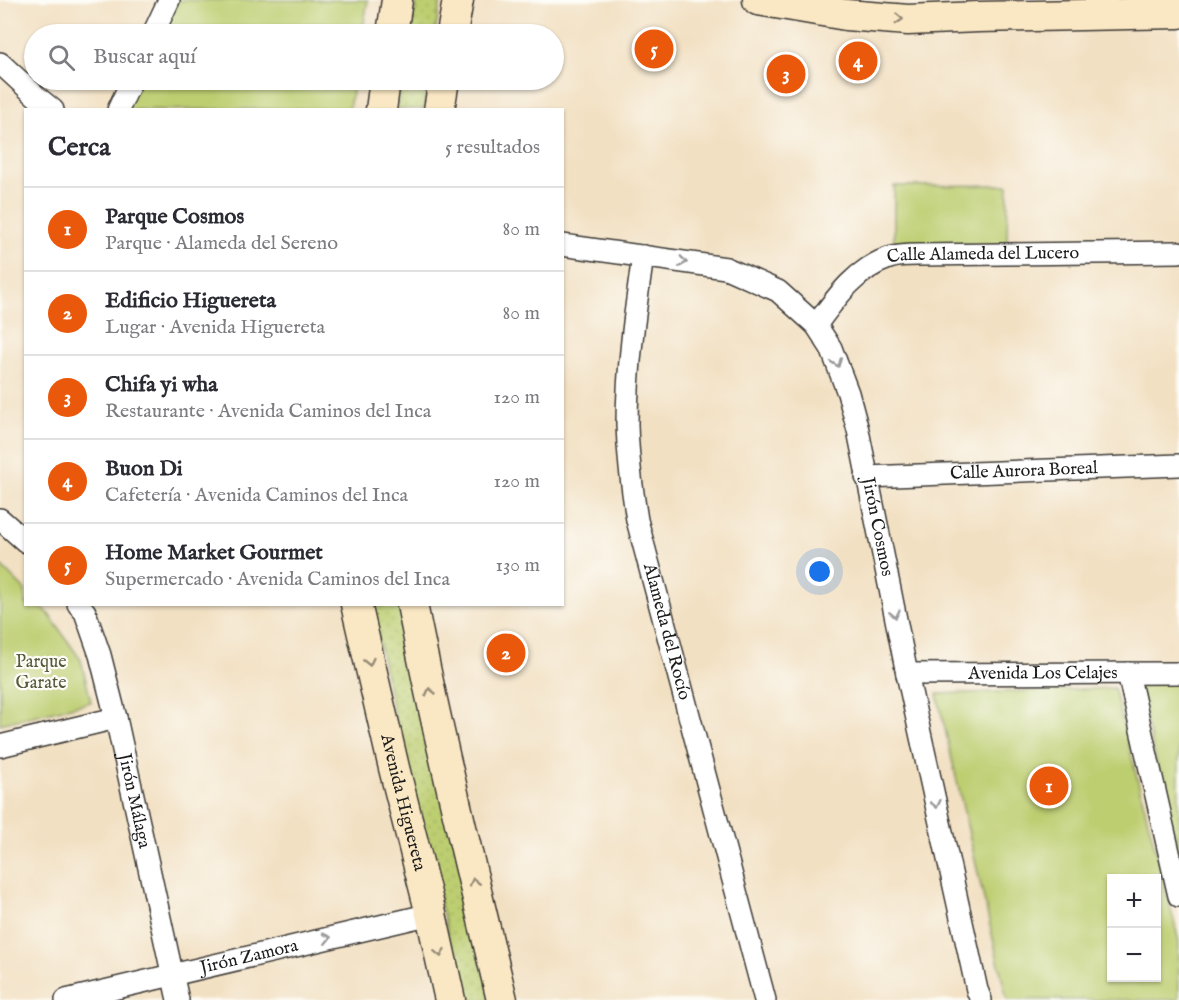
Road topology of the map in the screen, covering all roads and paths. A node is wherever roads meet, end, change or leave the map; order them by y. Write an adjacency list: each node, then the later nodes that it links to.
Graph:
1 (169, 0): 7 (street)
2 (397, 0): 8 (main road)
3 (458, 0): 9 (main road)
4 (758, 0): 5 (main road, one-way to 5)
5 (978, 8): 6 (main road)
6 (1179, 13)
7 (158, 24)
8 (393, 24)
9 (454, 24)
10 (0, 63): 11 (street)
11 (24, 85)
12 (29, 90): 16 (street)
13 (127, 90): 17 (street)
14 (384, 90): 18 (main road)
15 (442, 90): 19 (main road)
16 (51, 108)
17 (119, 108)
18 (381, 108)
19 (439, 108)
20 (564, 245): 22 (street, Jirón Cosmos)
21 (1179, 252): 23 (street, Calle Alameda del Lucero)
22 (643, 256): 23 (street, Jirón Cosmos, one-way to 23); 43 (street, Alameda del Rocío)
23 (816, 324): 25 (street, Jirón Cosmos, one-way to 25)
24 (1179, 465): 25 (street, Calle Aurora Boreal)
25 (866, 477): 33 (street, Jirón Cosmos, one-way to 33)
26 (0, 519): 27 (street)
27 (24, 540)
28 (80, 606): 34 (street, Jirón Málaga)
29 (356, 606): 37 (main road, Avenida Higuereta, one-way to 37)
30 (412, 606): 42 (main road, one-way to 30)
31 (1128, 673): 32 (street, Avenida Los Celajes); 33 (street, Avenida Los Celajes); 36 (street)
32 (1179, 673)
33 (908, 674): 44 (street, Jirón Cosmos, one-way to 44)
34 (116, 718): 35 (street); 38 (street, Jirón Málaga)
35 (0, 746)
36 (1179, 896)
37 (431, 914): 38 (street, Jirón Zamora, one-way to 37); 41 (main road, Avenida Higuereta, one-way to 41)
38 (172, 975): 39 (street, Jirón Zamora); 40 (street, Jirón Málaga)
39 (66, 1000)
40 (178, 1000)
41 (450, 1000)
42 (502, 1000)
43 (765, 1000)
44 (981, 1000)

